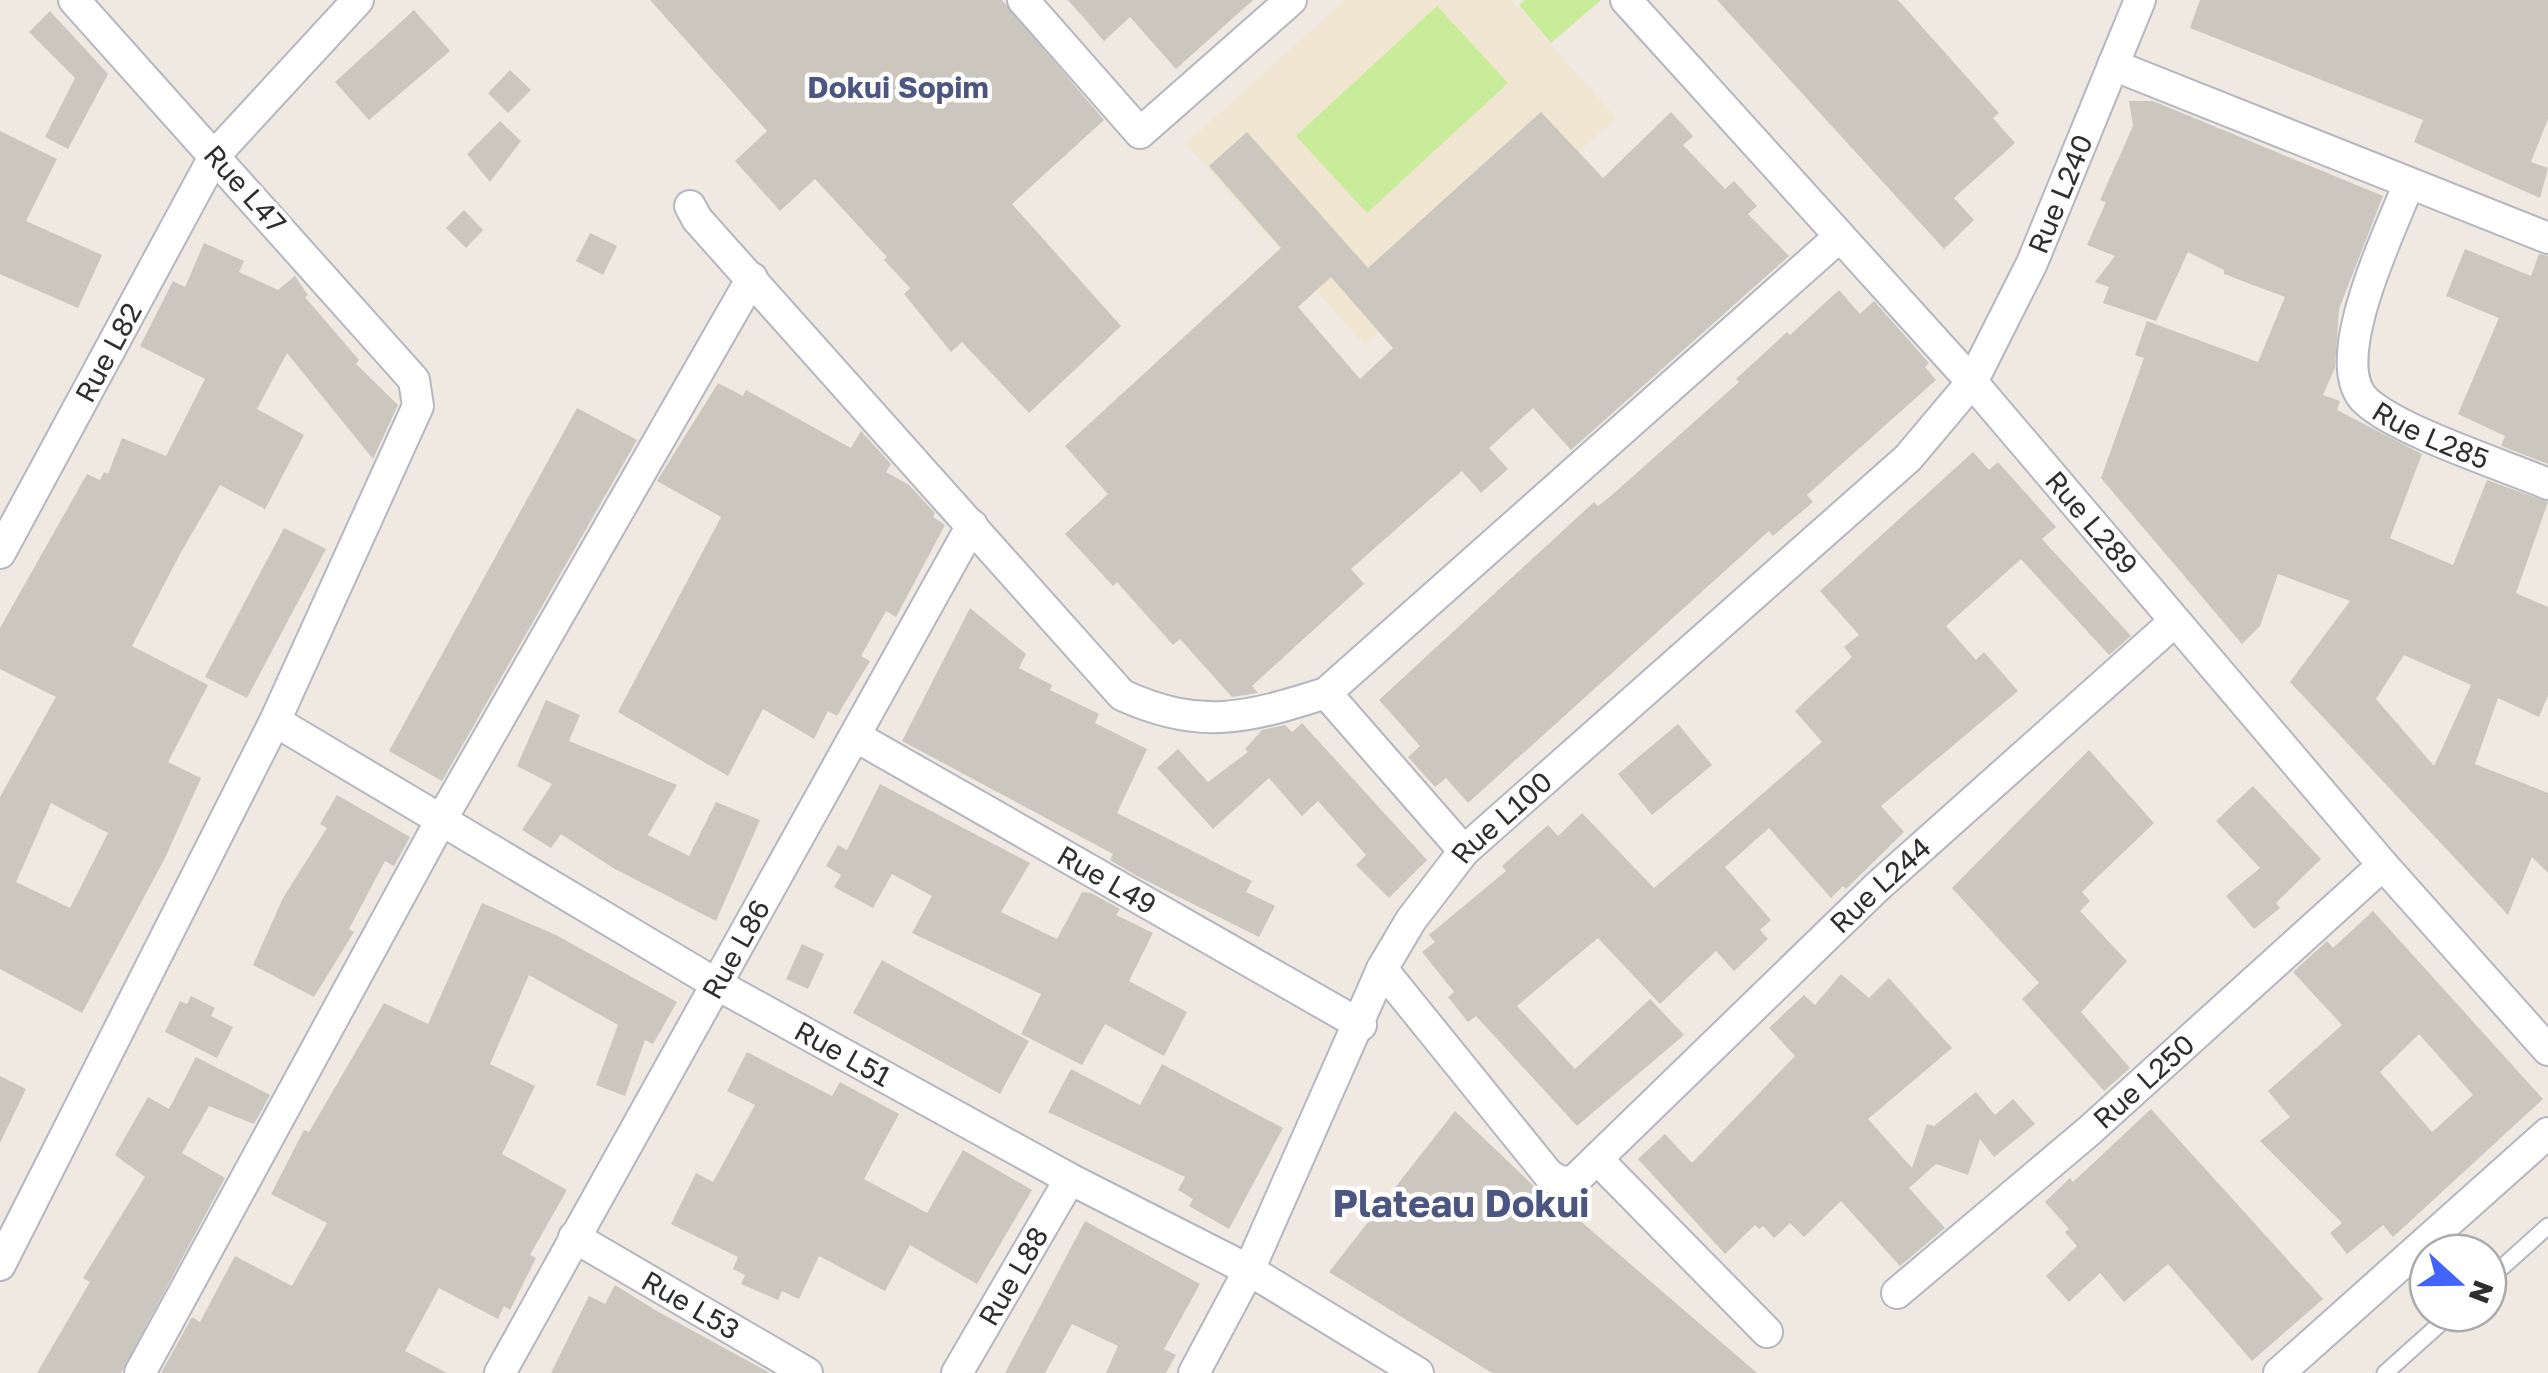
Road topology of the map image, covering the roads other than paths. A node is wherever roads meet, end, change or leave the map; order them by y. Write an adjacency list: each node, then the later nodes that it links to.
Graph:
1 (74, 0): 8 (street, Rue L47)
2 (358, 0): 8 (street, Rue L82)
3 (1023, 0): 4 (street)
4 (1291, 0)
5 (1626, 0): 11 (street, Rue L289)
6 (2140, 0): 7 (street, Rue L240)
7 (2113, 64): 9 (street); 14 (street, Rue L240)
8 (215, 154): 17 (street, Rue L82); 20 (street, Rue L47)
9 (2409, 183): 12 (street); 15 (street, Rue L285)
10 (690, 206): 13 (street)
11 (1838, 238): 14 (street, Rue L289); 19 (street)
12 (2548, 238)
13 (752, 278): 16 (street); 22 (street)
14 (1972, 382): 18 (street, Rue L289); 23 (street, Rue L100)
15 (2548, 484)
16 (972, 526): 19 (street); 21 (street, Rue L86)
17 (0, 553)
18 (2174, 622): 24 (street, Rue L289); 30 (street, Rue L244)
19 (1326, 693): 23 (street)
20 (274, 722): 22 (street, Rue L51); 35 (street)
21 (855, 736): 26 (street, Rue L86); 27 (street, Rue L49)
22 (440, 822): 26 (street, Rue L51); 40 (street)
23 (1464, 851): 25 (street, Rue L100)
24 (2384, 865): 28 (street, Rue L289); 37 (street, Rue L250)
25 (1382, 969): 27 (street, Rue L100); 30 (street, Rue L244)
26 (718, 985): 31 (street, Rue L51); 33 (street, Rue L86)
27 (1360, 1025): 36 (street, Rue L100)
28 (2546, 1040)
29 (2548, 1133): 46 (street)
30 (1597, 1159): 38 (street)
31 (1070, 1180): 36 (street, Rue L51); 43 (street, Rue L88)
32 (2548, 1226): 34 (lane)
33 (574, 1237): 41 (street, Rue L86); 42 (street, Rue L53)
34 (2508, 1262)
35 (0, 1265)
36 (1249, 1270): 44 (street, Rue L100); 45 (street, Rue L51)
37 (1897, 1293)
38 (1766, 1332)
39 (2429, 1333): 47 (lane)
40 (140, 1373)
41 (500, 1373)
42 (807, 1373)
43 (956, 1373)
44 (1194, 1373)
45 (1418, 1373)
46 (2278, 1373)
47 (2384, 1373)

